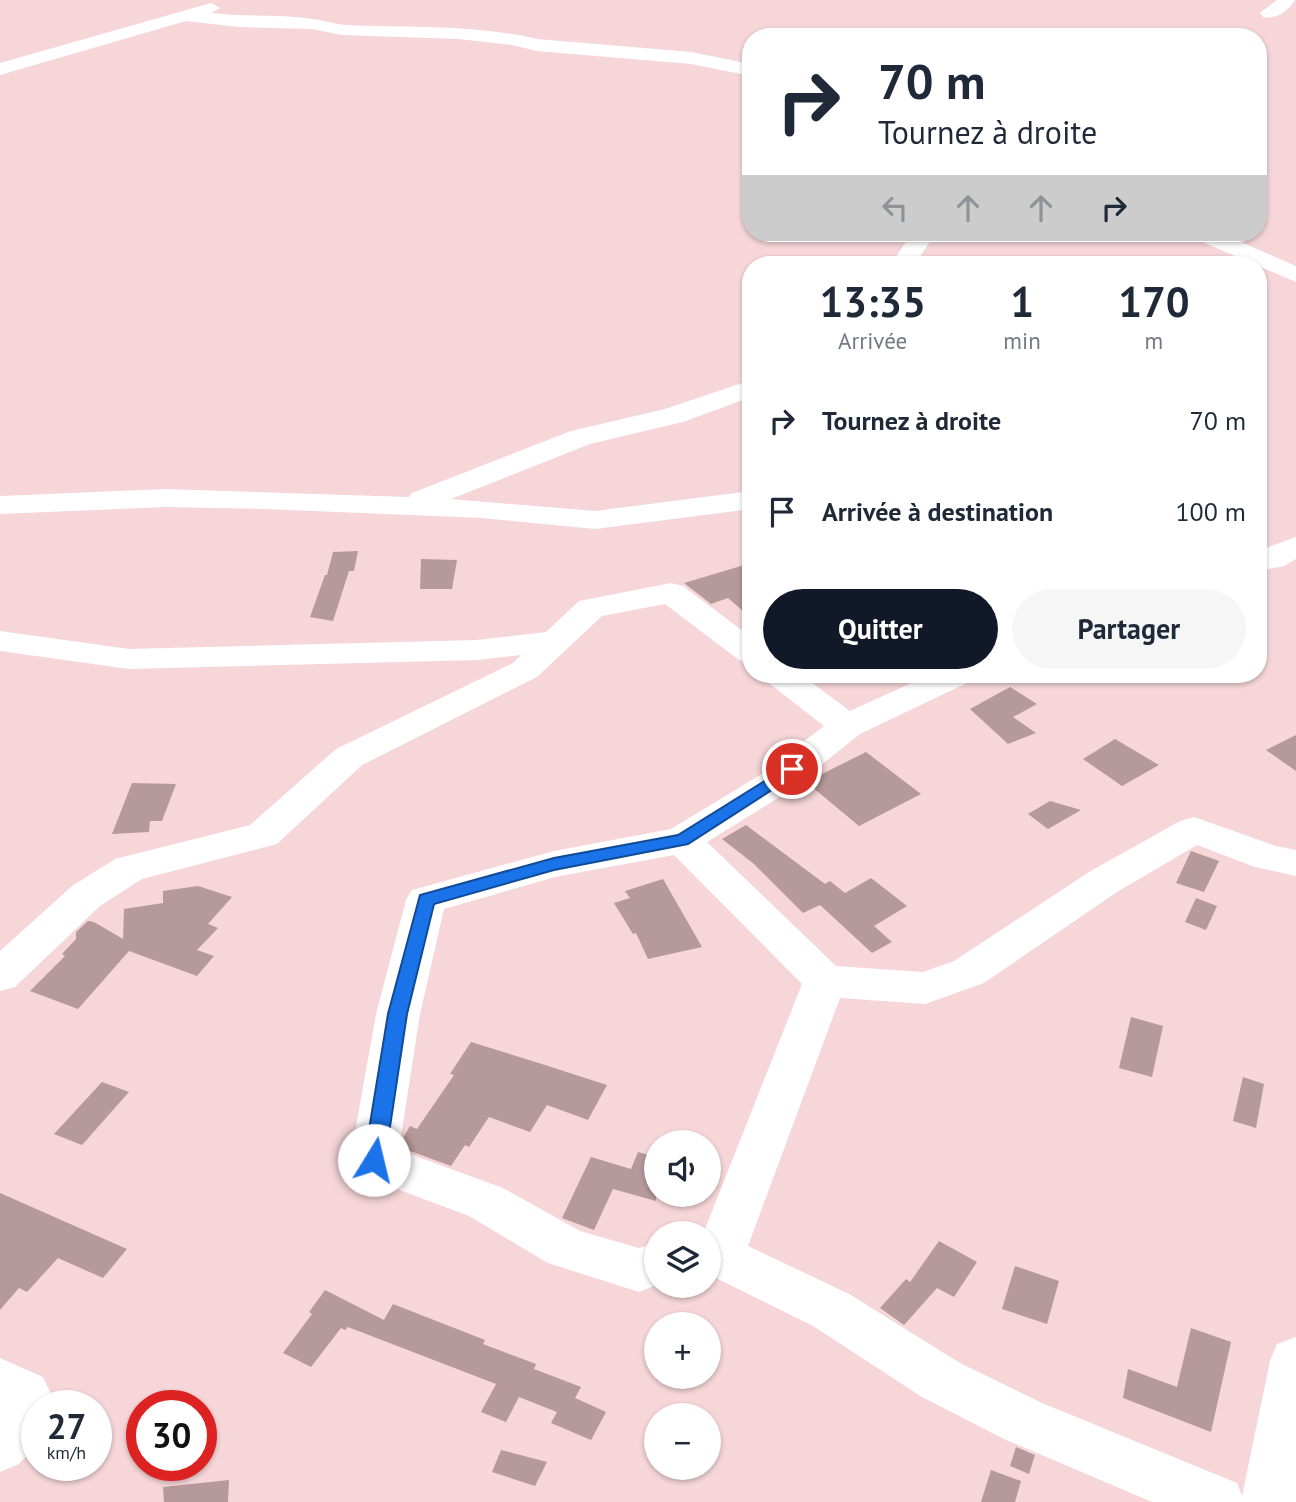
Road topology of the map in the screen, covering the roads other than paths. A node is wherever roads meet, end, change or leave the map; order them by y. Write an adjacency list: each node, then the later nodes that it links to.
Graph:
1 (1286, 0): 3 (street)
2 (224, 4): 4 (street)
3 (1269, 13)
4 (187, 16): 5 (street); 6 (street)
5 (742, 68)
6 (0, 69)
7 (1221, 242): 8 (street)
8 (1253, 256)
9 (1267, 262): 10 (street)
10 (1296, 275)
11 (742, 391): 14 (street)
12 (742, 501): 14 (street)
13 (0, 505): 14 (street)
14 (409, 505)
15 (0, 641): 16 (street)
16 (556, 641): 17 (street); 23 (street)
17 (742, 646)
18 (790, 683): 20 (street)
19 (940, 683): 20 (street)
20 (847, 726): 21 (street)
21 (682, 840): 24 (street); 27 (street)
22 (1296, 863): 24 (street)
23 (0, 975)
24 (825, 981): 25 (street)
25 (721, 1239)
26 (721, 1259): 31 (street)
27 (644, 1268)
28 (1296, 1361): 32 (street)
29 (0, 1382): 30 (street)
30 (0, 1446)
31 (1217, 1502)
32 (1269, 1502)

